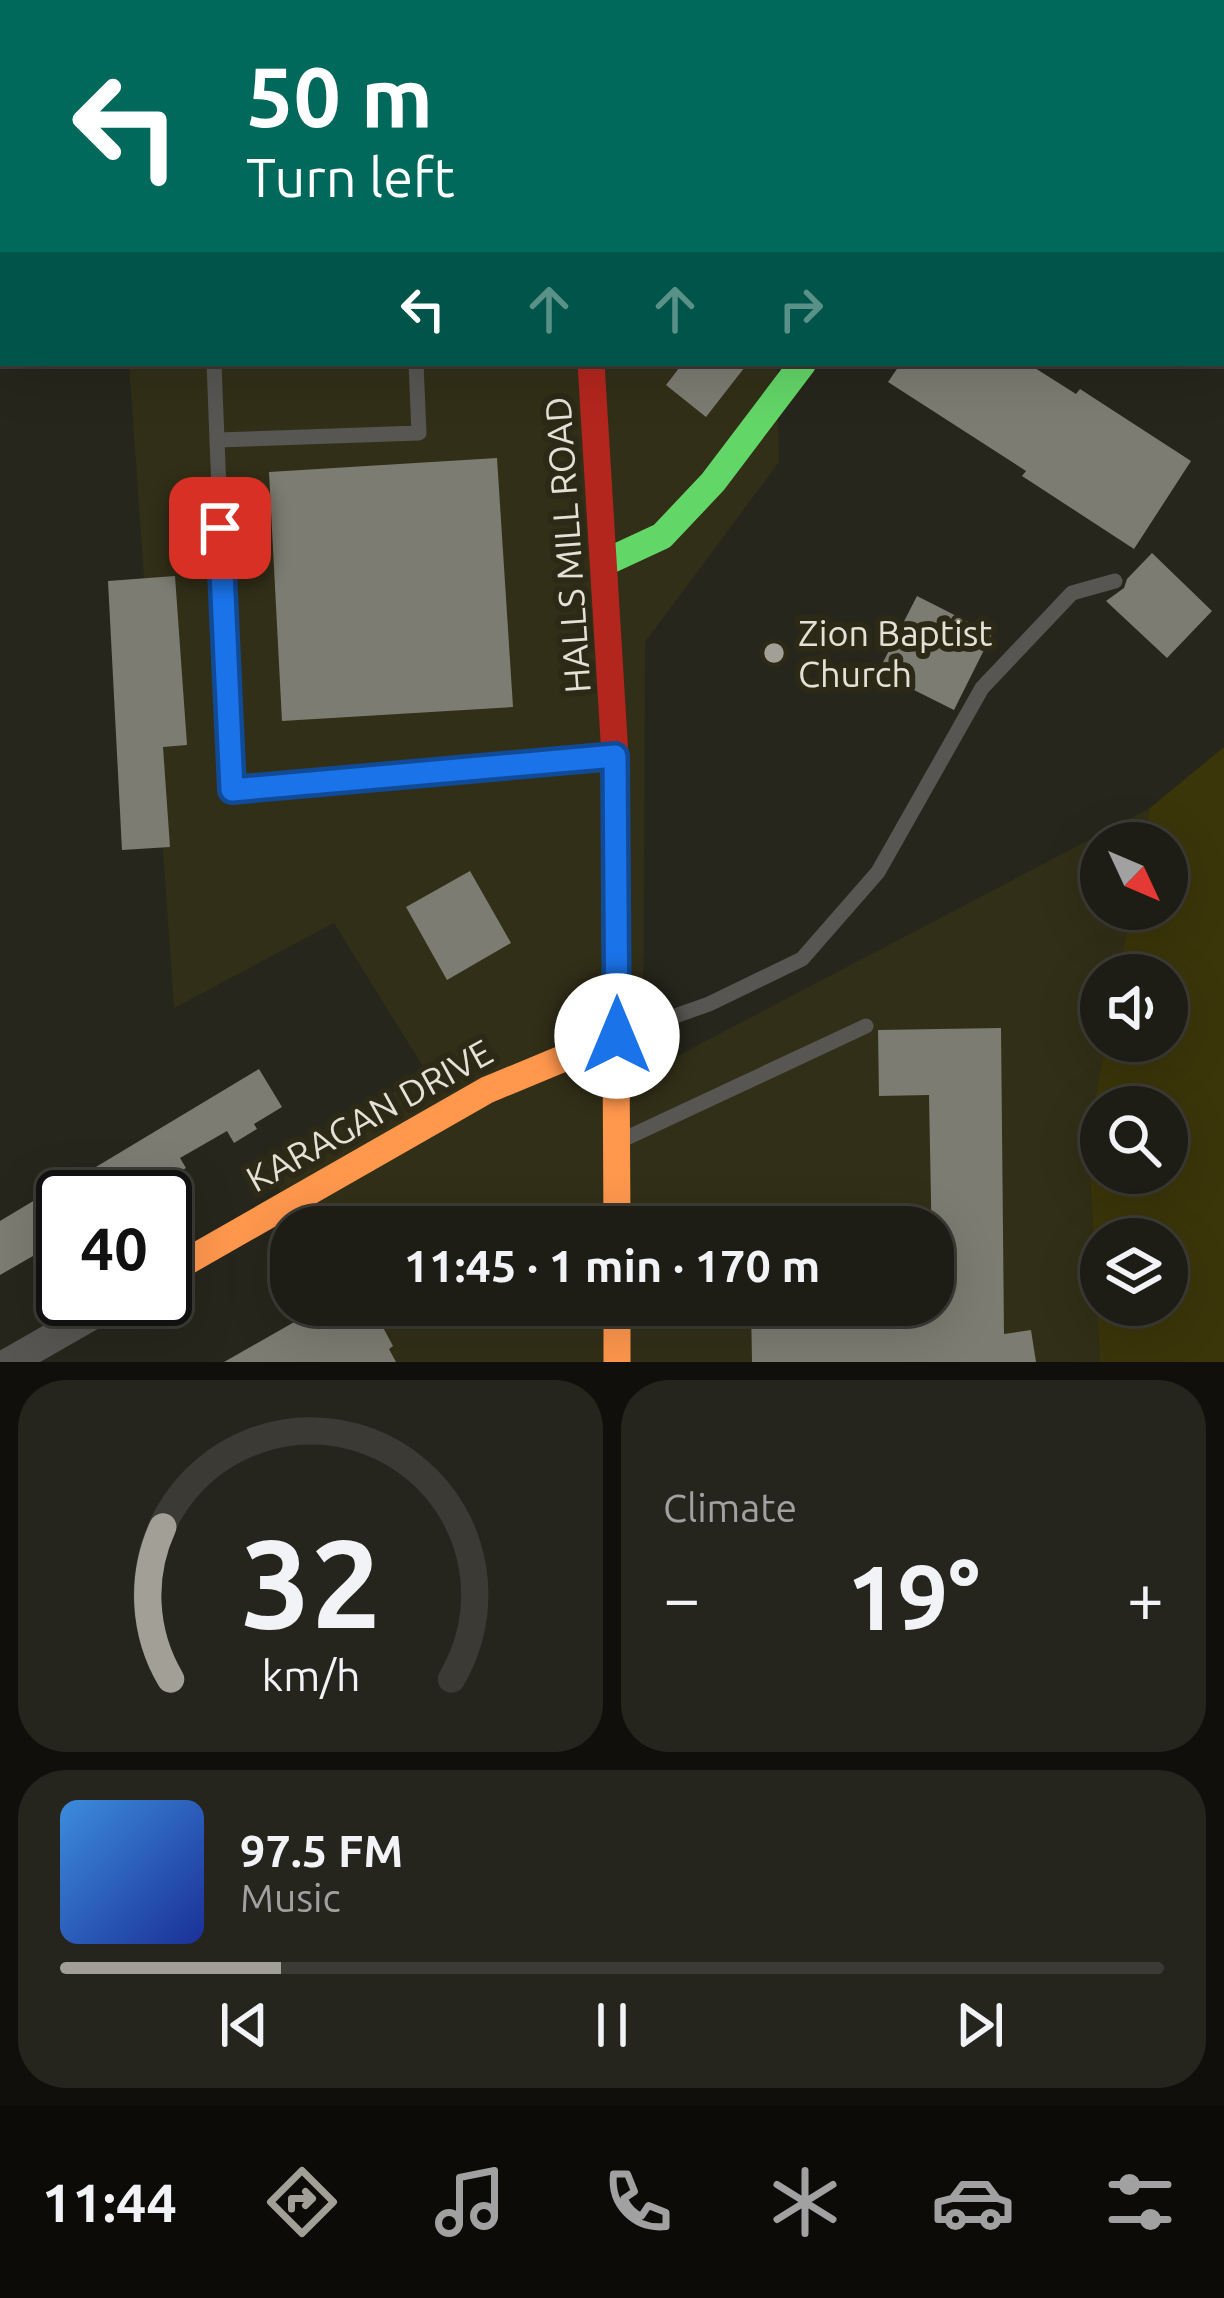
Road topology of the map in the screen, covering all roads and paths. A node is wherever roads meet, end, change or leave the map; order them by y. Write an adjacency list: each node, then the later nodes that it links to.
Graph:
1 (214, 366): 5 (lane)
2 (416, 366): 5 (lane)
3 (591, 366): 6 (street, HALLS MILL ROAD)
4 (800, 366): 6 (street)
5 (217, 440): 8 (lane)
6 (606, 562): 8 (street, HALLS MILL ROAD)
7 (1115, 580): 10 (lane)
8 (615, 756): 10 (street, HALLS MILL ROAD)
9 (866, 1026): 11 (lane)
10 (617, 1036): 11 (street, HALLS MILL ROAD); 13 (street, KARAGAN DRIVE)
11 (617, 1142): 12 (street, HALLS MILL ROAD)
12 (617, 1206)
13 (192, 1259)
14 (73, 1326): 16 (street)
15 (617, 1326): 17 (street)
16 (10, 1362)
17 (617, 1362)

